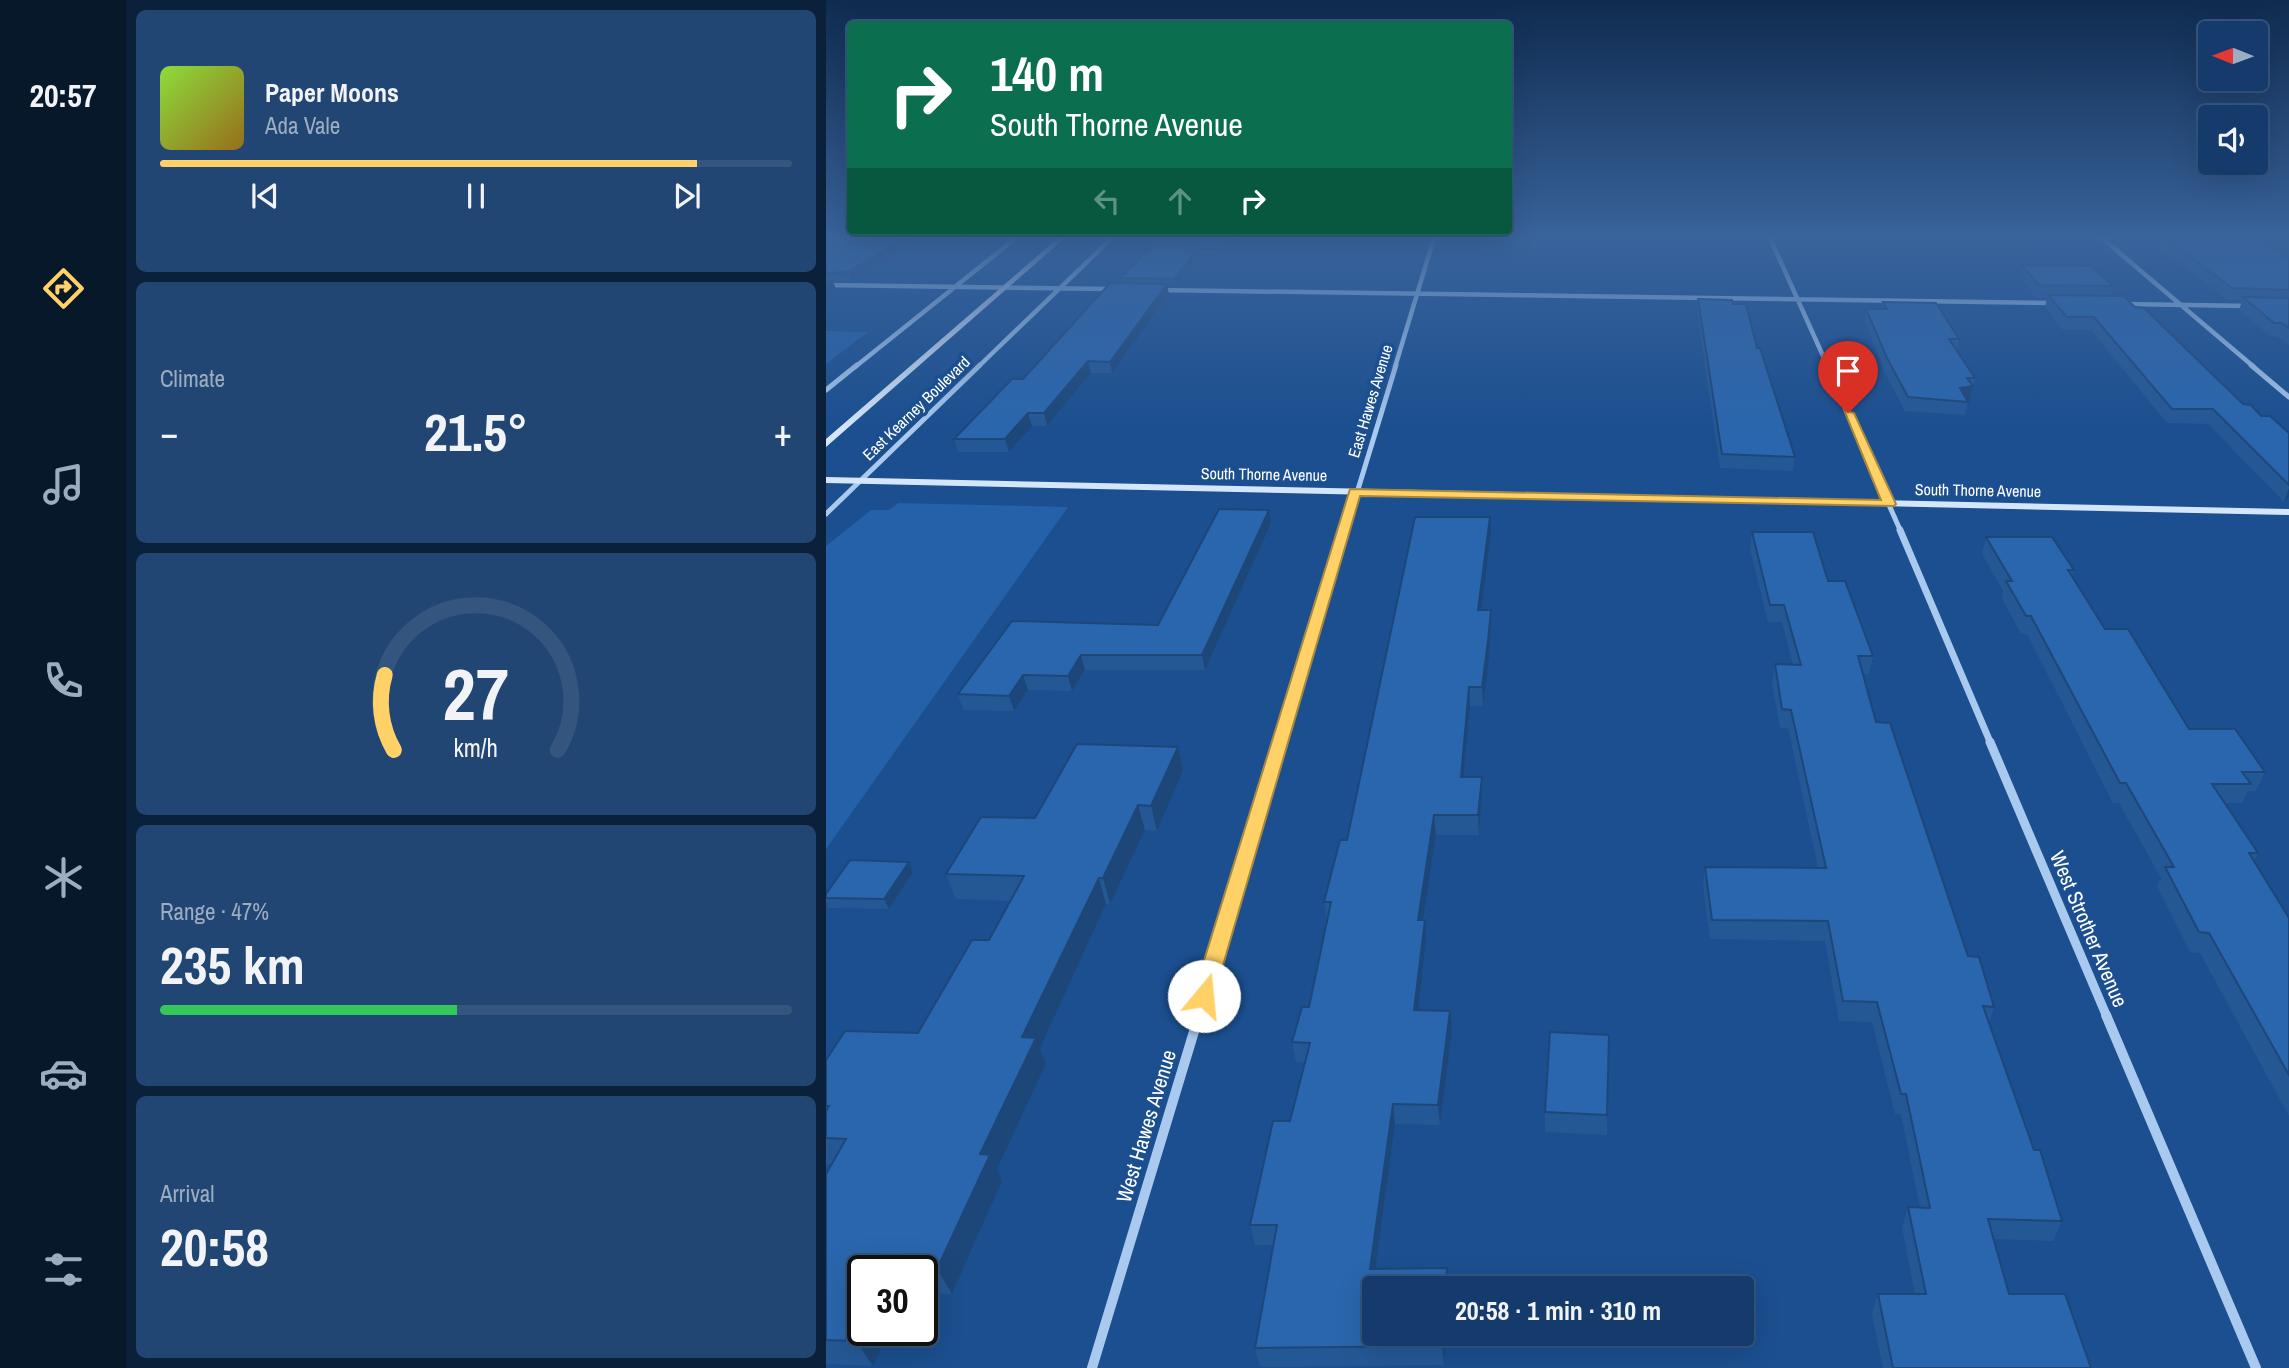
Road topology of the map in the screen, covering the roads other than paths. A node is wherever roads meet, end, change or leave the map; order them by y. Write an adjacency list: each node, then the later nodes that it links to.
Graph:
1 (936, 302): 12 (street)
2 (988, 302): 14 (main road, East Kearney Boulevard)
3 (1046, 302): 16 (street, East Kearney Boulevard)
4 (1414, 302): 17 (street, East Hawes Avenue)
5 (1798, 302): 18 (street, West Strother Avenue)
6 (1981, 302): 8 (street)
7 (2177, 302): 10 (street)
8 (2056, 303)
9 (2112, 304): 10 (street)
10 (2181, 305): 11 (street); 13 (street)
11 (2262, 306)
12 (826, 390)
13 (2289, 397)
14 (826, 444)
15 (826, 480): 16 (main road, South Thorne Avenue)
16 (860, 481): 17 (main road, South Thorne Avenue); 20 (street, East Kearney Boulevard)
17 (1355, 492): 18 (main road, South Thorne Avenue); 21 (street, West Hawes Avenue)
18 (1889, 504): 19 (main road, South Thorne Avenue); 22 (street, West Strother Avenue)
19 (2289, 512)
20 (826, 514)
21 (1092, 1368)
22 (2256, 1368)

